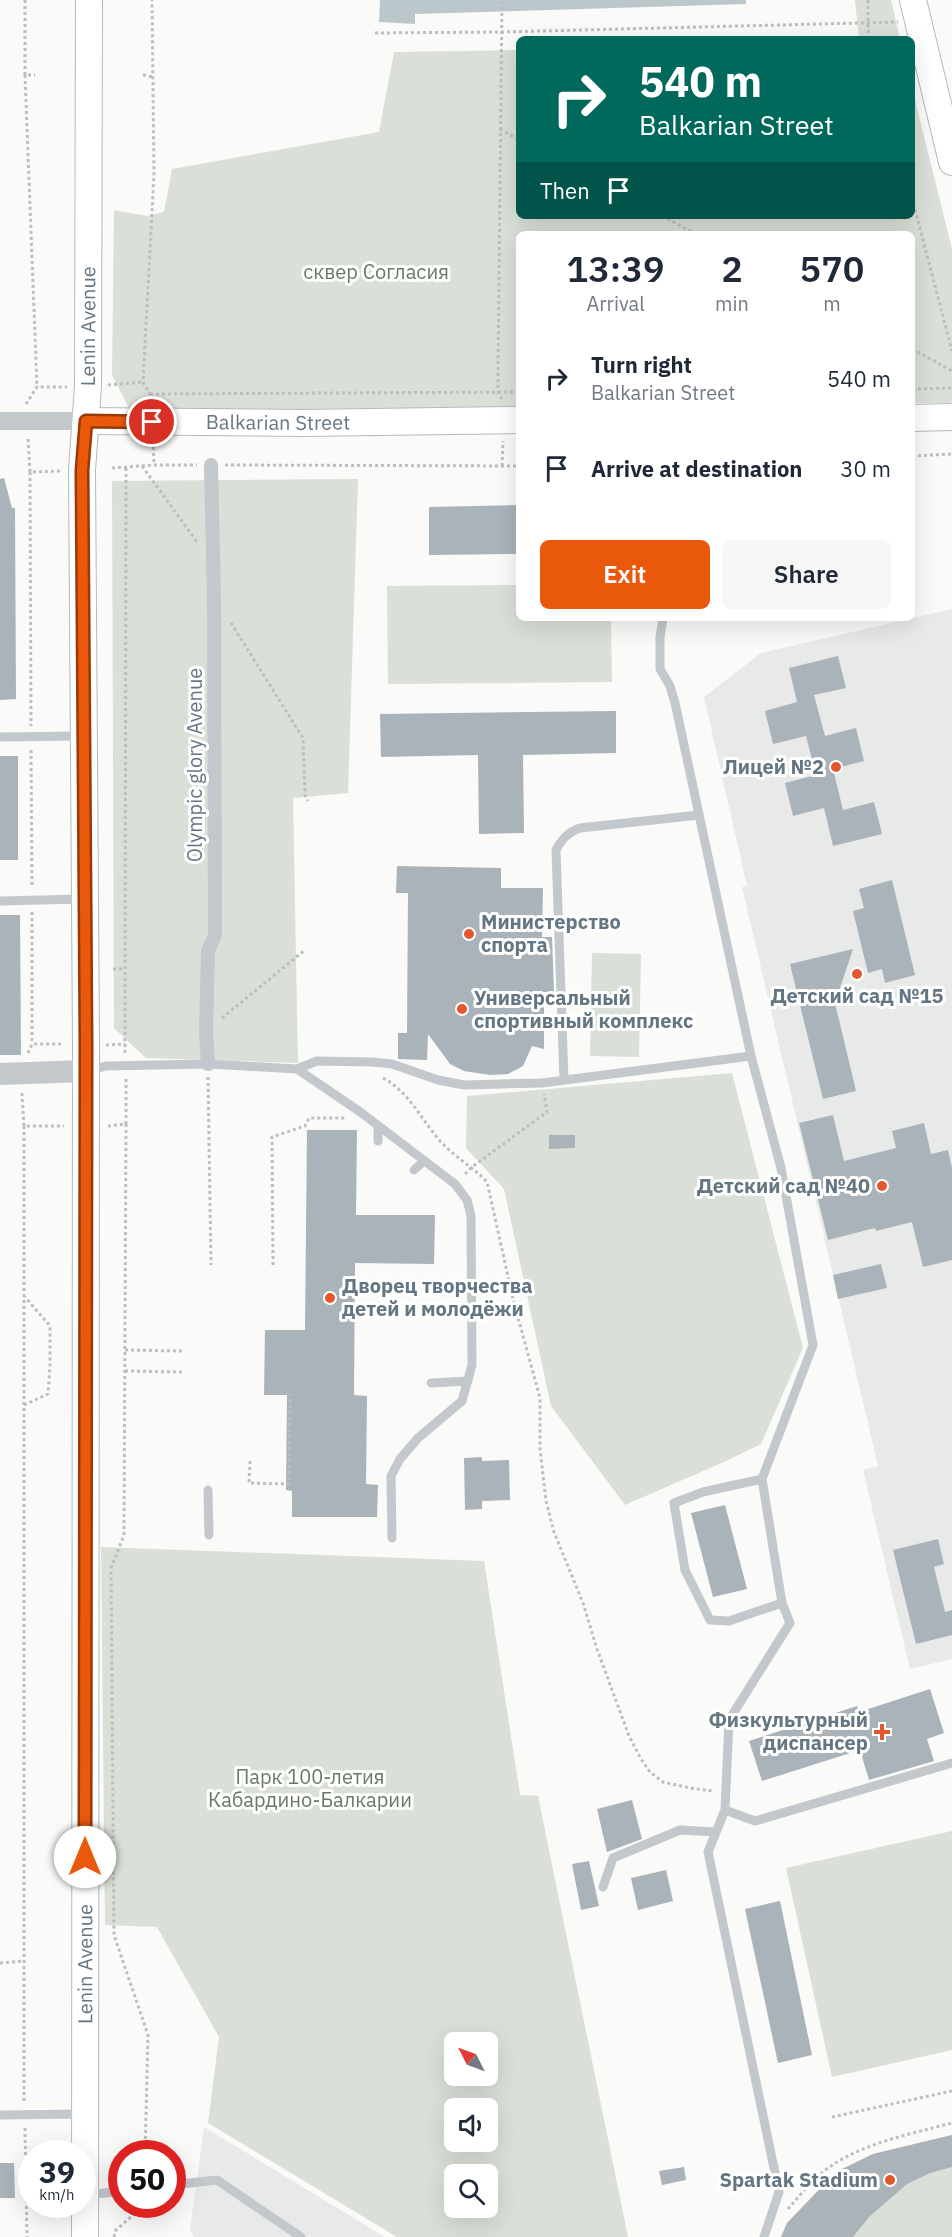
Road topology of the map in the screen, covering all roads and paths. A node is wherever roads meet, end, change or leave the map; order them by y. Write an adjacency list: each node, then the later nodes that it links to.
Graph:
1 (25, 0): 11 (path)
2 (89, 0): 39 (main road, Lenin Avenue)
3 (152, 0): 14 (path)
4 (502, 0): 8 (path)
5 (868, 0): 7 (path)
6 (915, 11): 7 (path); 17 (main road)
7 (869, 22): 8 (path); 10 (path)
8 (501, 32): 9 (path); 15 (path)
9 (375, 33)
10 (869, 36)
11 (25, 75): 12 (path); 26 (path)
12 (35, 75)
13 (142, 75): 14 (path)
14 (153, 77): 24 (path)
15 (500, 129): 16 (path); 30 (path)
16 (516, 138)
17 (952, 162)
18 (915, 209): 22 (path)
19 (668, 219): 20 (path)
20 (690, 231)
21 (915, 351): 23 (path)
22 (952, 351)
23 (952, 371)
24 (143, 382): 25 (path); 32 (path)
25 (103, 386)
26 (37, 387): 27 (path); 33 (path)
27 (69, 387)
28 (952, 388): 29 (path)
29 (915, 389)
30 (498, 392): 31 (path); 32 (path)
31 (516, 392)
32 (150, 394): 34 (path)
33 (26, 406)
34 (151, 406)
35 (952, 417): 36 (main road)
36 (915, 418)
37 (516, 420): 39 (main road, Balkarian Street)
38 (0, 421): 39 (street, Balkarian Street)
39 (86, 421): 59 (main road, Lenin Avenue)
40 (27, 434): 55 (path)
41 (153, 439): 46 (path)
42 (503, 441): 50 (path)
43 (952, 454): 44 (path)
44 (915, 456)
45 (284, 459): 48 (path)
46 (154, 465): 47 (path); 49 (path)
47 (211, 465): 48 (path); 56 (street, Olympic glory Avenue)
48 (285, 465): 50 (path)
49 (142, 466): 52 (path); 56 (path)
50 (502, 466): 51 (path)
51 (516, 466)
52 (126, 467): 53 (path); 69 (path)
53 (112, 468)
54 (64, 471): 55 (path)
55 (30, 472): 61 (path)
56 (214, 566): 57 (street, Olympic glory Avenue)
57 (214, 598): 62 (path); 70 (street, Olympic glory Avenue)
58 (663, 621): 63 (lane)
59 (82, 736): 61 (lane); 64 (main road, Lenin Avenue)
60 (0, 737): 61 (lane)
61 (31, 737): 66 (path)
62 (308, 801)
63 (699, 815): 76 (lane); 84 (lane)
64 (85, 899): 66 (lane); 81 (main road, Lenin Avenue)
65 (0, 901): 66 (lane)
66 (32, 901): 71 (path)
67 (305, 950): 70 (path)
68 (113, 969): 69 (path)
69 (125, 969): 73 (path)
70 (206, 1030): 79 (street, Olympic glory Avenue)
71 (32, 1044): 72 (path); 75 (path)
72 (63, 1044)
73 (125, 1044): 74 (path); 77 (path)
74 (106, 1045)
75 (27, 1054)
76 (751, 1056): 84 (lane); 110 (lane)
77 (125, 1058)
78 (372, 1062): 80 (lane); 85 (lane); 95 (path)
79 (208, 1064): 80 (lane); 81 (lane); 98 (path)
80 (297, 1070): 92 (lane)
81 (85, 1071): 82 (street); 125 (main road, Lenin Avenue)
82 (0, 1074)
83 (126, 1076): 88 (path)
84 (564, 1080): 85 (lane)
85 (542, 1083): 95 (path)
86 (22, 1085): 89 (path)
87 (351, 1118): 99 (path)
88 (126, 1124): 91 (path); 101 (path)
89 (24, 1126): 90 (path); 100 (path)
90 (64, 1126)
91 (108, 1126)
92 (378, 1126): 93 (lane); 94 (lane)
93 (378, 1141)
94 (424, 1161): 96 (lane); 97 (lane)
95 (472, 1167): 97 (path); 118 (path)
96 (414, 1170)
97 (455, 1184): 105 (lane)
98 (211, 1264)
99 (273, 1265)
100 (24, 1296): 108 (path); 108 (path)
101 (125, 1350): 102 (path); 103 (path)
102 (182, 1351)
103 (125, 1371): 104 (path); 131 (path)
104 (182, 1372)
105 (468, 1381): 106 (lane); 115 (lane)
106 (431, 1383)
107 (290, 1395): 111 (path)
108 (24, 1406): 122 (path)
109 (250, 1461): 111 (path)
110 (762, 1479): 116 (lane); 116 (lane)
111 (249, 1483): 112 (path)
112 (243, 1484)
113 (208, 1490): 114 (lane)
114 (209, 1535)
115 (392, 1538)
116 (783, 1603): 118 (lane)
117 (952, 1763): 119 (lane)
118 (726, 1792): 119 (lane)
119 (725, 1810): 120 (lane)
120 (716, 1832): 121 (lane); 140 (lane)
121 (603, 1887)
122 (24, 1961): 123 (path); 127 (path)
123 (0, 1963)
124 (952, 2091): 128 (path)
125 (85, 2114): 127 (lane); 130 (main road, Lenin Avenue)
126 (0, 2115): 127 (lane)
127 (24, 2115): 136 (path)
128 (832, 2116)
129 (952, 2123): 133 (path)
130 (85, 2140)
131 (145, 2140)
132 (186, 2184): 139 (lane)
133 (784, 2214)
134 (85, 2218): 137 (main road, Lenin Avenue)
135 (130, 2218): 138 (path)
136 (27, 2237)
137 (85, 2237)
138 (114, 2237)
139 (301, 2237)
140 (764, 2237)

